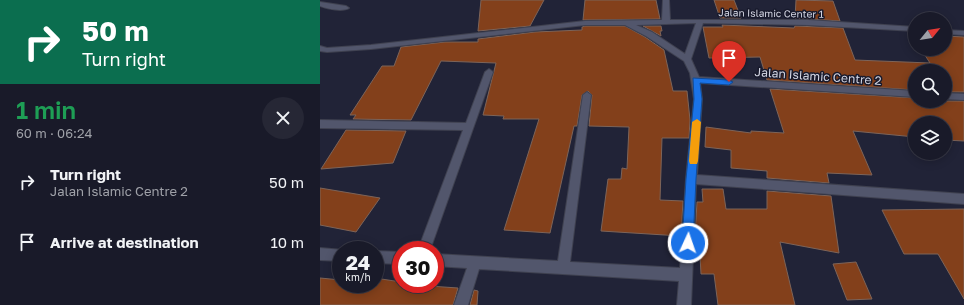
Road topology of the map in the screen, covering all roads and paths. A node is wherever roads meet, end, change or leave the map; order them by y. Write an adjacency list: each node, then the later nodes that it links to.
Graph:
1 (666, 0): 5 (street)
2 (320, 4): 3 (street)
3 (346, 8)
4 (700, 21): 5 (street, Jalan Islamic Center 1); 7 (street, Jalan Islamic Center 1); 11 (street)
5 (666, 22): 6 (street, Jalan Islamic Center 1)
6 (626, 24): 10 (street, Jalan Islamic Center 1); 11 (street)
7 (908, 29)
8 (952, 32): 9 (street)
9 (964, 33)
10 (320, 48)
11 (687, 59): 13 (street)
12 (489, 72): 19 (street)
13 (696, 80): 14 (street, Jalan Islamic Centre 2); 20 (street)
14 (908, 94)
15 (587, 95): 27 (street)
16 (952, 96): 17 (street)
17 (964, 97)
18 (320, 124): 19 (street)
19 (468, 128): 22 (street)
20 (691, 179): 21 (street); 28 (street)
21 (964, 199)
22 (427, 241)
23 (320, 254): 24 (street)
24 (332, 255)
25 (444, 260): 26 (street)
26 (475, 262): 27 (street); 29 (street)
27 (563, 267): 28 (street)
28 (686, 275): 30 (street)
29 (461, 305)
30 (684, 305)

